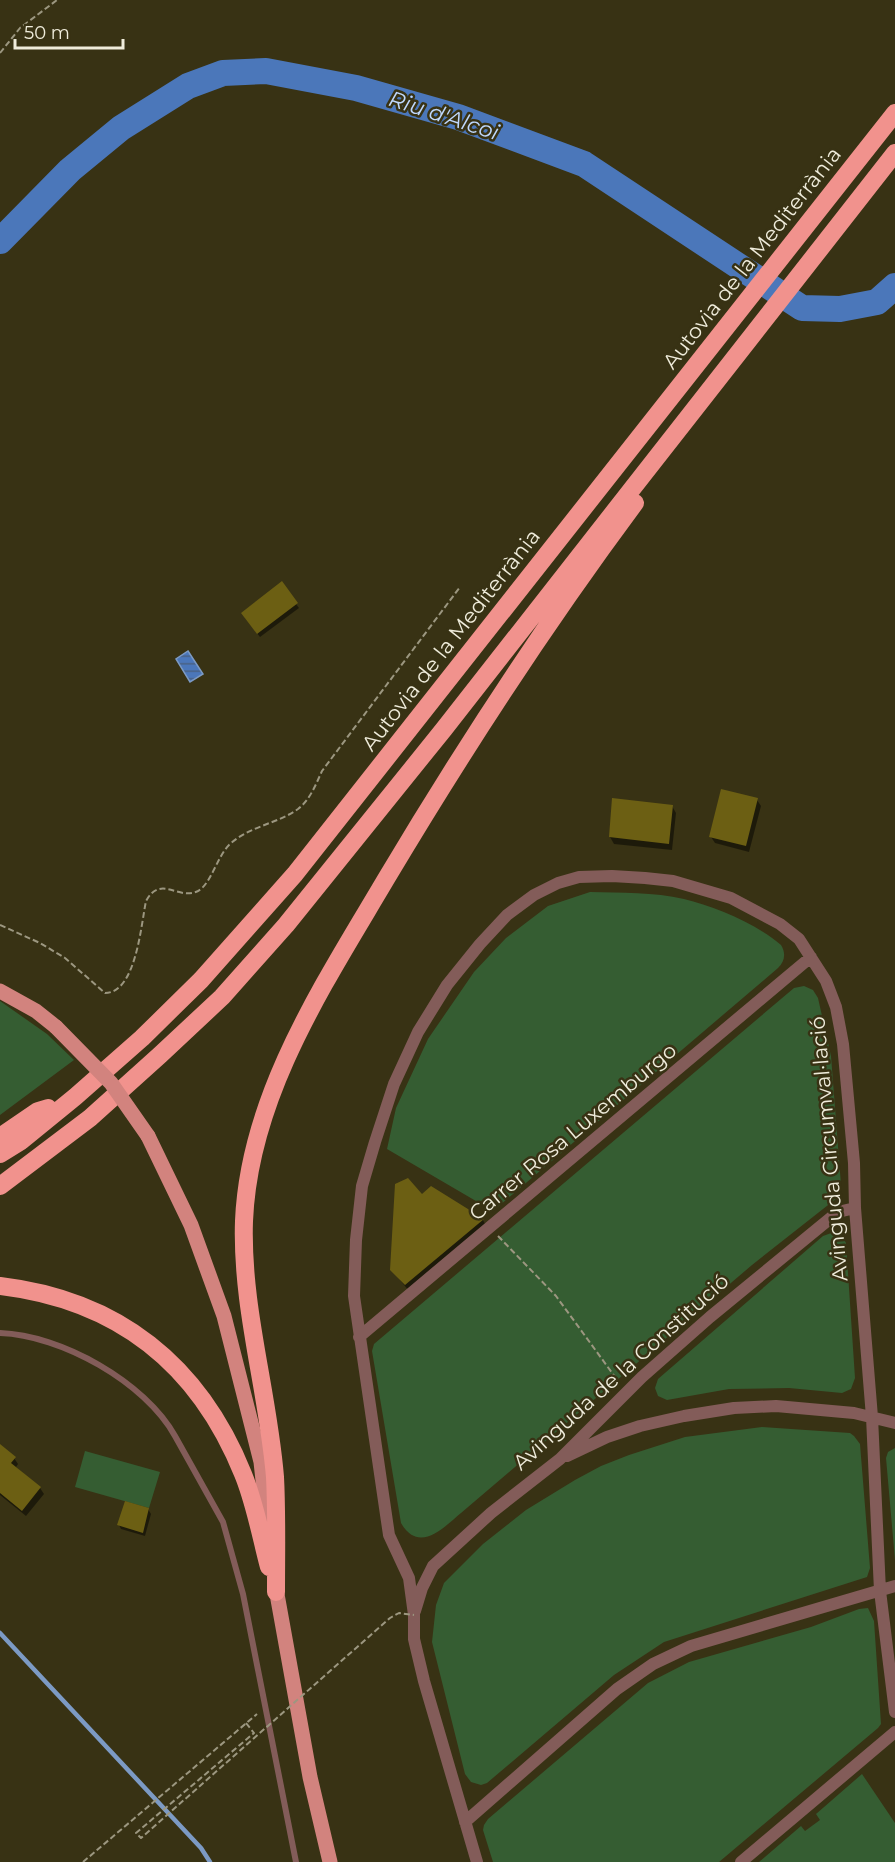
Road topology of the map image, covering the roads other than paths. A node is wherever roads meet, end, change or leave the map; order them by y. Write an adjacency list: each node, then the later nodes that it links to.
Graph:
1 (895, 113): 6 (highway, Autovia de la Mediterrània)
2 (895, 153): 3 (highway)
3 (582, 562): 9 (highway); 19 (highway)
4 (811, 957): 10 (street, Avinguda Circumval·lació); 13 (street, Carrer Rosa Luxemburgo); 13 (street, Avinguda Circumval·lació)
5 (0, 991): 19 (main road, bridge)
6 (69, 1100): 7 (highway); 8 (highway, Autovia de la Mediterrània)
7 (0, 1137)
8 (0, 1155)
9 (0, 1186)
10 (855, 1208): 14 (street, Avinguda Circumval·lació); 16 (street, Avinguda de la Constitució)
11 (0, 1286): 19 (highway)
12 (0, 1333): 24 (lane)
13 (359, 1337): 20 (street, Avinguda Circumval·lació)
14 (872, 1417): 15 (street); 16 (street); 18 (street, Avinguda Circumval·lació)
15 (895, 1423)
16 (560, 1459): 20 (street, Avinguda de la Constitució)
17 (895, 1586): 18 (street)
18 (880, 1591): 21 (street, Avinguda Circumval·lació); 23 (street)
19 (276, 1592): 25 (main road)
20 (414, 1615): 23 (street, Avinguda Circumval·lació)
21 (895, 1712)
22 (895, 1732): 27 (street)
23 (465, 1822): 26 (street, Avinguda Circumval·lació)
24 (296, 1862)
25 (330, 1862)
26 (477, 1862)
27 (741, 1862)

